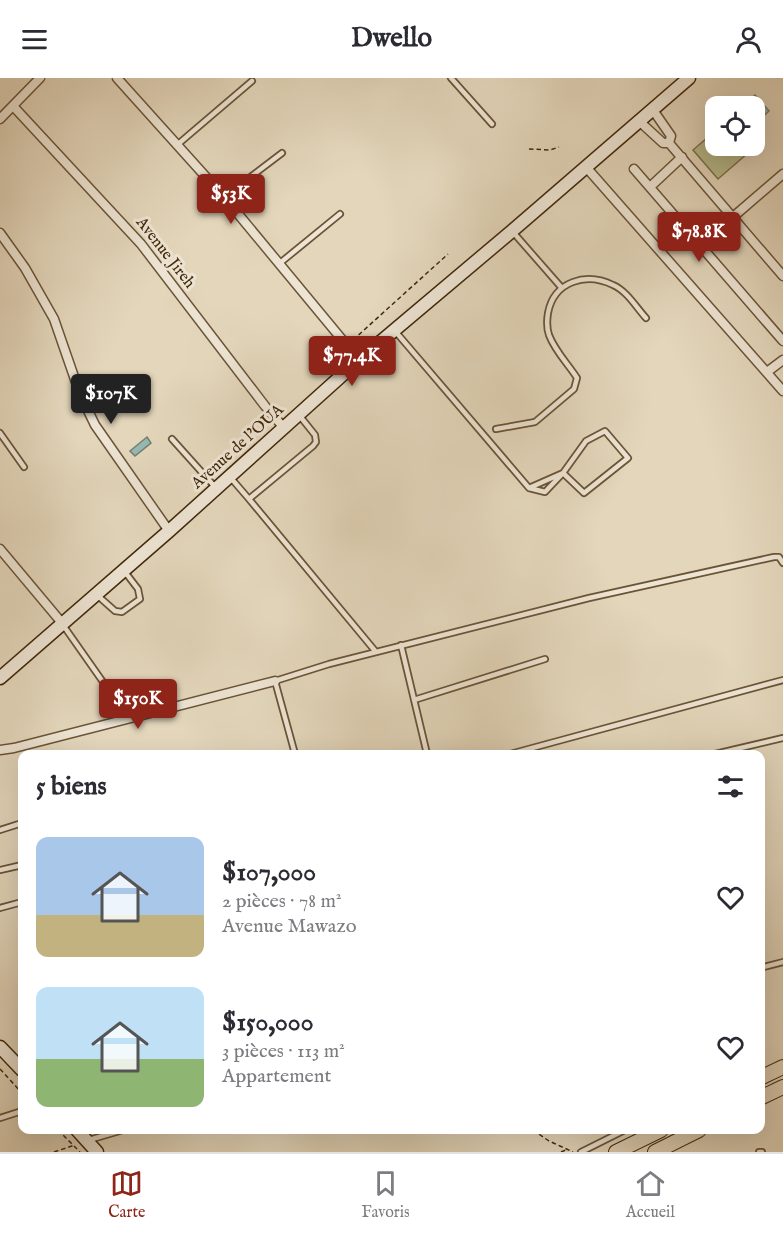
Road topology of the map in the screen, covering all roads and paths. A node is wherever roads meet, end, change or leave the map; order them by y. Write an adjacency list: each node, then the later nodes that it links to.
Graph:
1 (40, 78): 6 (street)
2 (117, 78): 12 (street)
3 (451, 78): 10 (lane)
4 (689, 78): 7 (main road, Avenue de l’OUA)
5 (252, 81): 12 (lane)
6 (13, 106): 8 (street); 39 (street, Avenue Jireh)
7 (653, 110): 9 (main road, Avenue de l’OUA); 11 (street)
8 (0, 119)
9 (639, 121): 11 (street); 17 (main road, Avenue de l’OUA)
10 (492, 124)
11 (669, 143): 16 (street)
12 (177, 145): 21 (street)
13 (559, 147): 14 (path)
14 (529, 149)
15 (282, 153): 21 (lane)
16 (682, 158): 20 (street); 23 (street)
17 (586, 167): 24 (main road, Avenue de l’OUA); 36 (street)
18 (634, 169): 20 (street)
19 (783, 174): 23 (street)
20 (650, 187): 32 (street)
21 (224, 197): 27 (street)
22 (340, 214): 27 (lane)
23 (733, 217): 28 (street)
24 (513, 231): 29 (lane); 31 (main road, Avenue de l’OUA)
25 (0, 233): 49 (street)
26 (448, 254): 33 (path)
27 (280, 263): 33 (street)
28 (783, 276)
29 (561, 288): 30 (lane); 40 (lane)
30 (646, 318)
31 (395, 331): 34 (main road, Avenue de l’OUA); 47 (lane)
32 (783, 341)
33 (348, 344): 34 (street)
34 (359, 360): 38 (main road, Avenue de l’OUA)
35 (783, 360): 36 (street)
36 (767, 372): 37 (street)
37 (783, 391)
38 (299, 415): 39 (main road, Avenue de l’OUA); 48 (lane)
39 (284, 428): 45 (main road, Avenue de l’OUA)
40 (496, 429)
41 (0, 434): 43 (lane)
42 (172, 439): 46 (lane)
43 (24, 467)
44 (563, 473): 44 (lane); 47 (lane); 47 (lane)
45 (230, 477): 46 (main road, Avenue de l’OUA); 48 (lane)
46 (217, 488): 49 (main road, Avenue de l’OUA)
47 (529, 488)
48 (249, 499): 56 (lane)
49 (169, 531): 52 (main road, Avenue de l’OUA)
50 (0, 549): 54 (street)
51 (783, 563): 55 (lane)
52 (123, 570): 53 (main road, Avenue de l’OUA); 53 (lane)
53 (96, 594): 54 (main road, Avenue de l’OUA)
54 (62, 623): 58 (main road, Avenue de l’OUA); 61 (lane)
55 (402, 645): 56 (lane); 62 (lane)
56 (376, 652): 60 (lane)
57 (545, 659): 62 (lane)
58 (0, 678)
59 (783, 680): 67 (lane)
60 (275, 681): 64 (street); 65 (lane)
61 (103, 682)
62 (414, 700): 66 (lane)
63 (783, 738): 68 (lane)
64 (0, 750)
65 (294, 750)
66 (426, 750)
67 (525, 750)
68 (732, 750)
69 (18, 824): 70 (lane)
70 (0, 830)
71 (18, 866): 72 (lane)
72 (0, 870)
73 (18, 903): 74 (lane)
74 (0, 908)
75 (783, 962): 76 (lane)
76 (765, 967)
77 (0, 1047): 78 (main road)
78 (18, 1066)
79 (783, 1067): 81 (main road)
80 (0, 1070): 83 (path)
81 (765, 1076)
82 (783, 1086): 84 (main road)
83 (18, 1089)
84 (765, 1095)
85 (18, 1112): 86 (lane)
86 (0, 1118)
87 (62, 1134): 95 (path)
88 (81, 1134): 94 (main road)
89 (110, 1134): 94 (lane)
90 (539, 1134): 96 (path)
91 (617, 1134): 103 (lane)
92 (654, 1134): 97 (main road)
93 (691, 1134): 104 (main road)
94 (87, 1141): 95 (path); 100 (main road)
95 (73, 1145): 98 (path); 99 (path)
96 (568, 1149): 101 (path); 102 (path)
97 (626, 1150)
98 (54, 1152)
99 (80, 1152)
100 (97, 1152)
101 (561, 1152)
102 (573, 1152)
103 (581, 1152)
104 (655, 1152)

